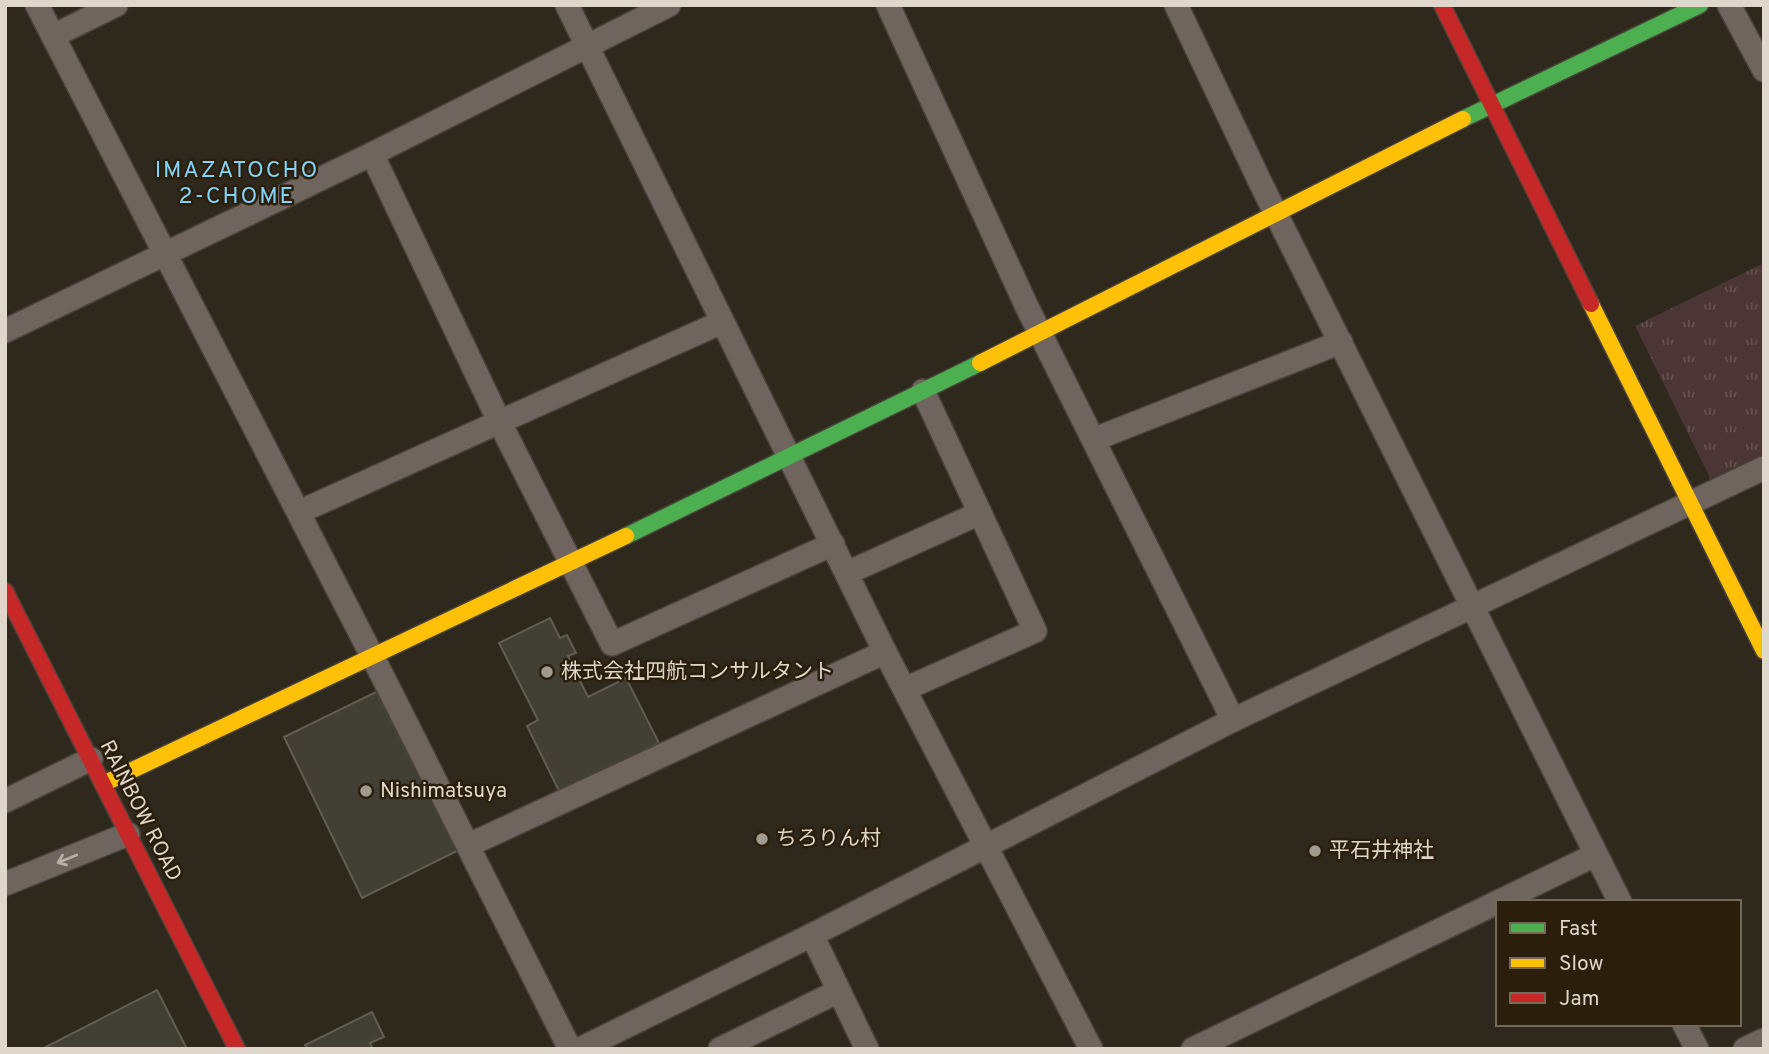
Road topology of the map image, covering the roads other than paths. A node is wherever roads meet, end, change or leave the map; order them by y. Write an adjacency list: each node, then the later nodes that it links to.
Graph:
1 (37, 5): 10 (street)
2 (116, 5): 10 (street)
3 (567, 5): 11 (street)
4 (669, 5): 11 (street)
5 (888, 5): 19 (street)
6 (1176, 5): 15 (street)
7 (1442, 5): 13 (street)
8 (1700, 5): 13 (street)
9 (1729, 5): 12 (street)
10 (53, 36): 16 (street)
11 (587, 47): 14 (street); 17 (street)
12 (1764, 70)
13 (1492, 106): 15 (street); 26 (street)
14 (372, 154): 16 (street); 22 (street)
15 (1276, 213): 19 (street); 20 (street)
16 (165, 255): 18 (street); 27 (street)
17 (722, 322): 22 (street); 24 (street)
18 (5, 331)
19 (1041, 333): 21 (street); 23 (street)
20 (1341, 342): 23 (street); 33 (street)
21 (923, 391): 24 (street); 28 (street)
22 (499, 421): 27 (street); 30 (street)
23 (1095, 439): 38 (street)
24 (789, 456): 29 (street); 30 (street)
25 (1764, 468): 26 (street)
26 (1690, 503): 33 (street); 34 (street)
27 (299, 512): 36 (street)
28 (980, 513): 31 (street); 37 (street)
29 (832, 544): 30 (street); 31 (street)
30 (571, 563): 36 (street)
31 (847, 573): 35 (street)
32 (5, 592): 39 (street, RAINBOW ROAD)
33 (1472, 605): 38 (street); 45 (street)
34 (1764, 651)
35 (886, 652): 37 (street); 44 (street)
36 (373, 658): 40 (street); 44 (street)
37 (905, 689): 43 (street)
38 (1233, 720): 43 (street)
39 (91, 759): 40 (street, RAINBOW ROAD); 41 (street)
40 (103, 784): 42 (street, RAINBOW ROAD)
41 (5, 801)
42 (128, 834): 46 (street, one-way to 46); 54 (street, RAINBOW ROAD)
43 (987, 843): 50 (street); 59 (street)
44 (469, 845): 55 (street)
45 (1595, 855): 47 (street); 48 (street)
46 (5, 884)
47 (1502, 900)
48 (1619, 900)
49 (1496, 903): 60 (street)
50 (812, 935): 51 (street); 56 (street)
51 (839, 991): 57 (street); 58 (street)
52 (1685, 1026): 61 (street)
53 (1764, 1040): 62 (street)
54 (237, 1049)
55 (570, 1049)
56 (580, 1049)
57 (720, 1049)
58 (867, 1049)
59 (1091, 1049)
60 (1192, 1049)
61 (1697, 1049)
62 (1745, 1049)

